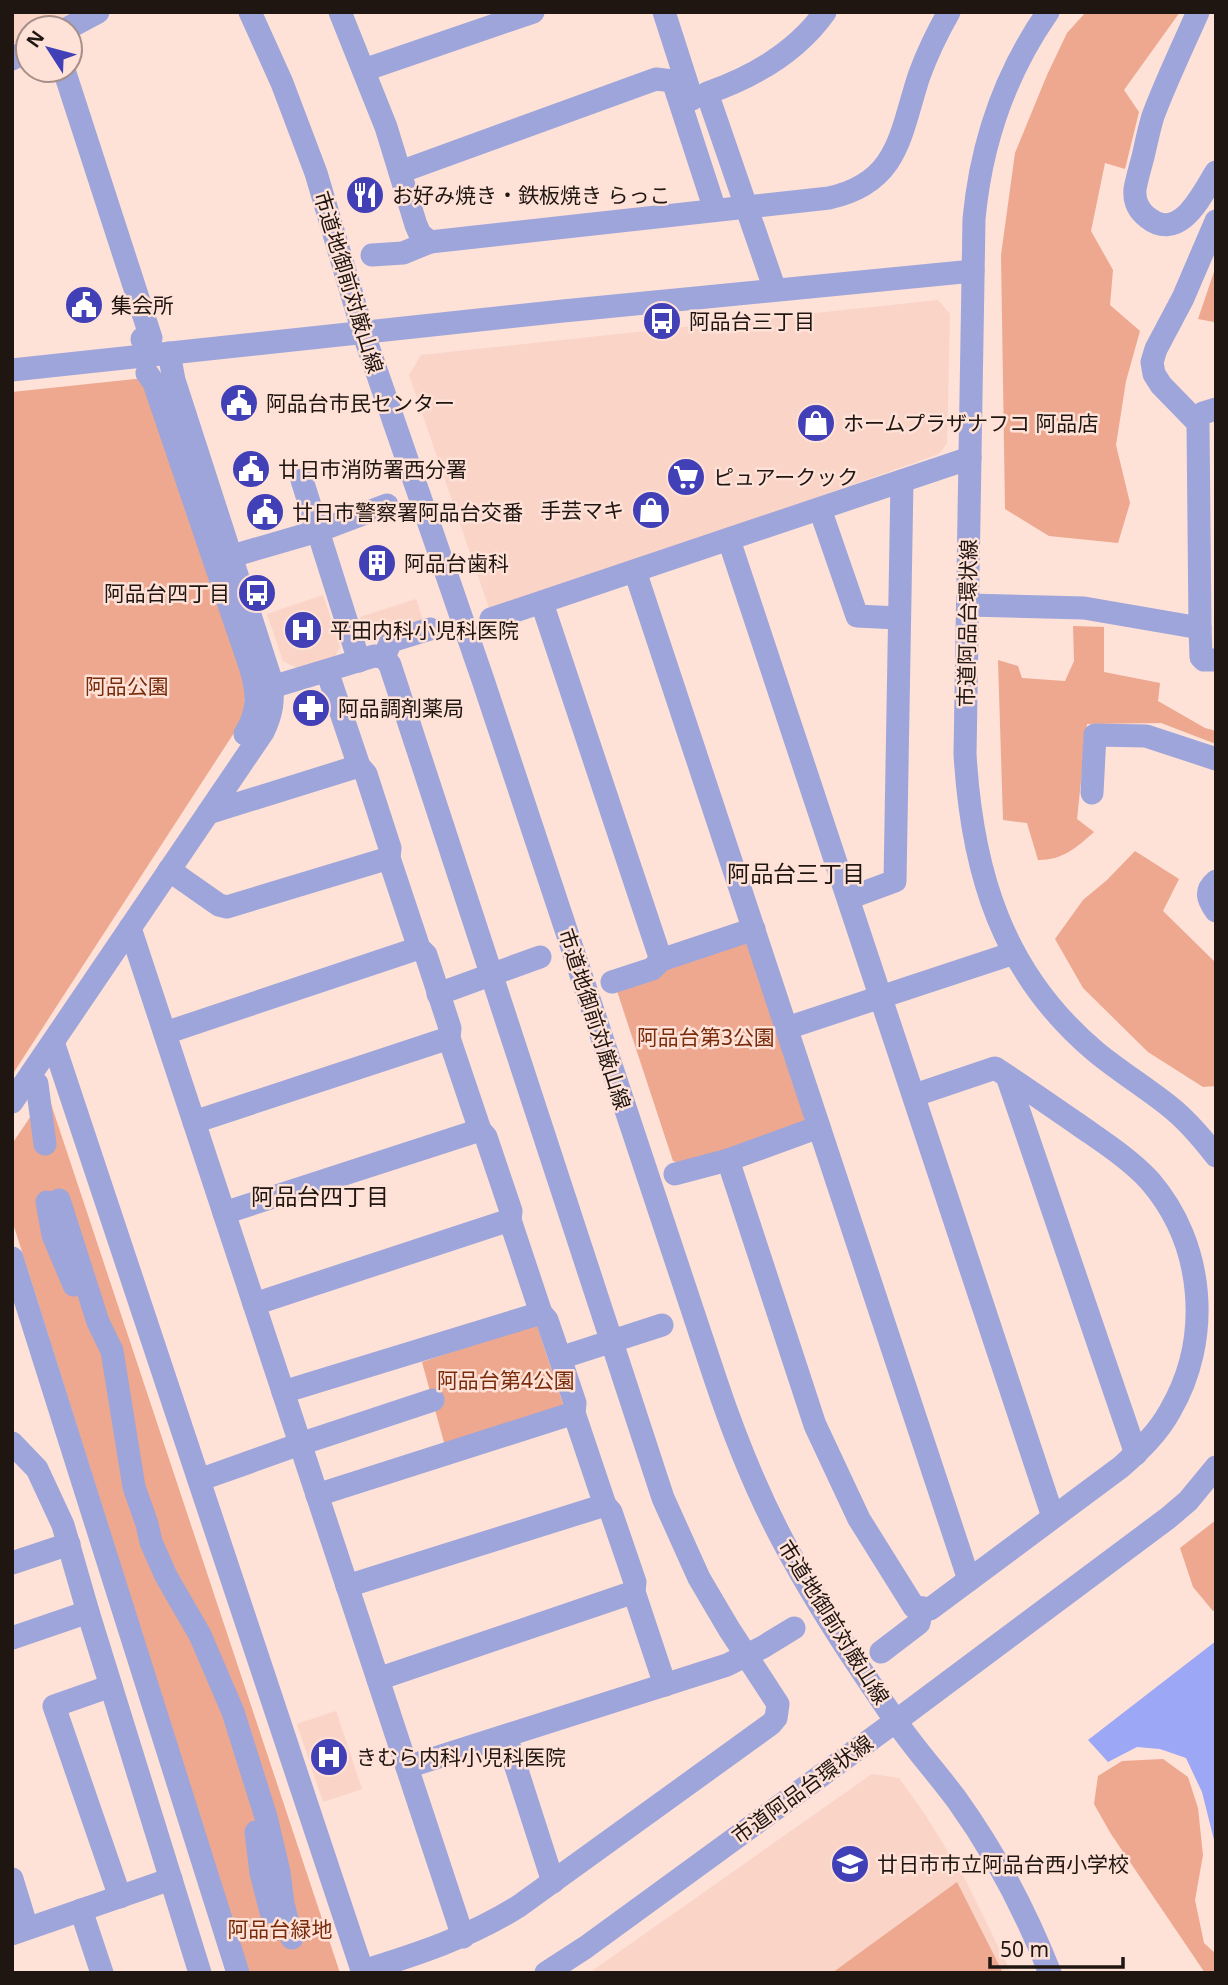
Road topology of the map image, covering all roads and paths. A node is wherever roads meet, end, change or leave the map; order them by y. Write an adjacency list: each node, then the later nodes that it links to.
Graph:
1 (250, 12): 21 (street, 市道地御前対厳山線)
2 (340, 12): 10 (street)
3 (533, 12): 10 (street)
4 (664, 12): 15 (street)
5 (679, 12): 12 (street)
6 (825, 12): 12 (street)
7 (949, 12): 15 (street)
8 (1048, 12): 19 (street, 市道阿品台環状線)
9 (1198, 12): 14 (street)
10 (365, 70): 13 (street)
11 (68, 84): 22 (street)
12 (708, 93): 15 (street)
13 (400, 172): 15 (street); 17 (street)
14 (1216, 172)
15 (730, 208): 17 (street); 20 (street)
16 (1216, 221): 26 (street)
17 (430, 242): 18 (street)
18 (372, 255)
19 (973, 271): 20 (street); 27 (street, 市道阿品台環状線)
20 (775, 290): 21 (street)
21 (363, 332): 23 (street); 117 (street, 市道地御前対厳山線)
22 (142, 339)
23 (169, 353): 24 (street); 34 (street)
24 (12, 370)
25 (147, 373): 73 (street)
26 (1206, 419): 36 (street)
27 (970, 458): 29 (street); 38 (street, 市道阿品台環状線)
28 (302, 480): 32 (street)
29 (902, 481): 31 (street); 40 (street)
30 (387, 505): 32 (street)
31 (820, 509): 33 (street); 40 (street)
32 (317, 531): 34 (street); 45 (street)
33 (729, 540): 35 (street); 55 (street)
34 (232, 556): 47 (street)
35 (635, 571): 37 (street); 58 (street)
36 (1208, 594): 41 (street)
37 (542, 603): 39 (street); 62 (street)
38 (968, 605): 41 (street); 60 (street, 市道阿品台環状線)
39 (492, 618)
40 (898, 618): 55 (street)
41 (1199, 628): 44 (street)
42 (430, 629): 43 (street)
43 (384, 657): 45 (street); 63 (street)
44 (1216, 660)
45 (359, 661): 46 (street)
46 (327, 671): 47 (street); 49 (street)
47 (272, 687): 51 (street)
48 (1216, 759): 50 (street)
49 (359, 766): 51 (street); 52 (street)
50 (1092, 793)
51 (208, 813): 53 (street)
52 (389, 858): 53 (street); 59 (street)
53 (169, 870): 57 (street)
54 (1216, 881): 56 (street)
55 (849, 898): 66 (street)
56 (1216, 911)
57 (130, 928): 68 (street); 70 (street)
58 (754, 929): 62 (street); 67 (street)
59 (419, 948): 65 (street); 68 (street)
60 (1014, 953): 66 (street); 80 (street, 市道阿品台環状線)
61 (540, 957): 63 (street)
62 (661, 960): 64 (street)
63 (491, 975): 65 (street); 90 (street)
64 (612, 982)
65 (438, 994): 69 (street)
66 (880, 997): 67 (street); 74 (street)
67 (787, 1028): 77 (street)
68 (164, 1032): 76 (street)
69 (449, 1038): 76 (street); 78 (street)
70 (53, 1042): 75 (street); 99 (street)
71 (1007, 1076): 74 (street); 97 (street); 97 (street)
72 (37, 1084): 79 (street)
73 (12, 1087)
74 (915, 1095): 102 (street)
75 (12, 1102)
76 (194, 1122): 84 (street)
77 (819, 1127): 81 (street); 105 (street)
78 (480, 1130): 84 (street); 85 (street)
79 (45, 1144)
80 (1216, 1156)
81 (728, 1160): 82 (street); 108 (street)
82 (675, 1174)
83 (53, 1201): 128 (street)
84 (224, 1213): 87 (street)
85 (510, 1220): 87 (street); 88 (street)
86 (12, 1258): 120 (street)
87 (254, 1304): 92 (street)
88 (541, 1313): 91 (street); 92 (street)
89 (662, 1325): 90 (street)
90 (611, 1341): 91 (street); 113 (street)
91 (560, 1357): 94 (street)
92 (283, 1392): 96 (street)
93 (433, 1401): 96 (street)
94 (574, 1413): 100 (street); 101 (street)
95 (12, 1443): 103 (street)
96 (300, 1444): 99 (street); 100 (street)
97 (1136, 1454): 102 (street)
98 (1216, 1467): 117 (street, 市道阿品台環状線)
99 (199, 1480): 130 (street)
100 (317, 1495): 106 (street)
101 (605, 1505): 106 (street); 107 (street)
102 (1053, 1517): 105 (street)
103 (69, 1544): 104 (street); 109 (street)
104 (12, 1563)
105 (969, 1580): 108 (street)
106 (347, 1586): 114 (street)
107 (634, 1592): 114 (street); 115 (street)
108 (922, 1608): 112 (street)
109 (88, 1612): 111 (street); 116 (street)
110 (794, 1628): 113 (street)
111 (12, 1638)
112 (881, 1651)
113 (746, 1655): 115 (street); 122 (street)
114 (377, 1679): 119 (street)
115 (665, 1685): 118 (street)
116 (111, 1686): 123 (street); 124 (street)
117 (896, 1721): 129 (street, 市道阿品台環状線); 135 (street, 市道地御前対厳山線)
118 (506, 1736): 119 (street); 122 (street)
119 (407, 1768): 127 (street)
120 (207, 1877): 123 (street); 133 (street)
121 (12, 1879): 126 (street)
122 (553, 1882): 127 (street)
123 (172, 1883): 124 (street); 132 (street)
124 (120, 1897): 125 (street)
125 (80, 1910): 126 (street); 131 (street)
126 (20, 1931)
127 (463, 1937): 130 (street)
128 (285, 1940)
129 (572, 1966): 134 (street, 市道阿品台環状線)
130 (363, 1972)
131 (102, 1973)
132 (201, 1973)
133 (238, 1973)
134 (546, 1973)
135 (1050, 1973)

